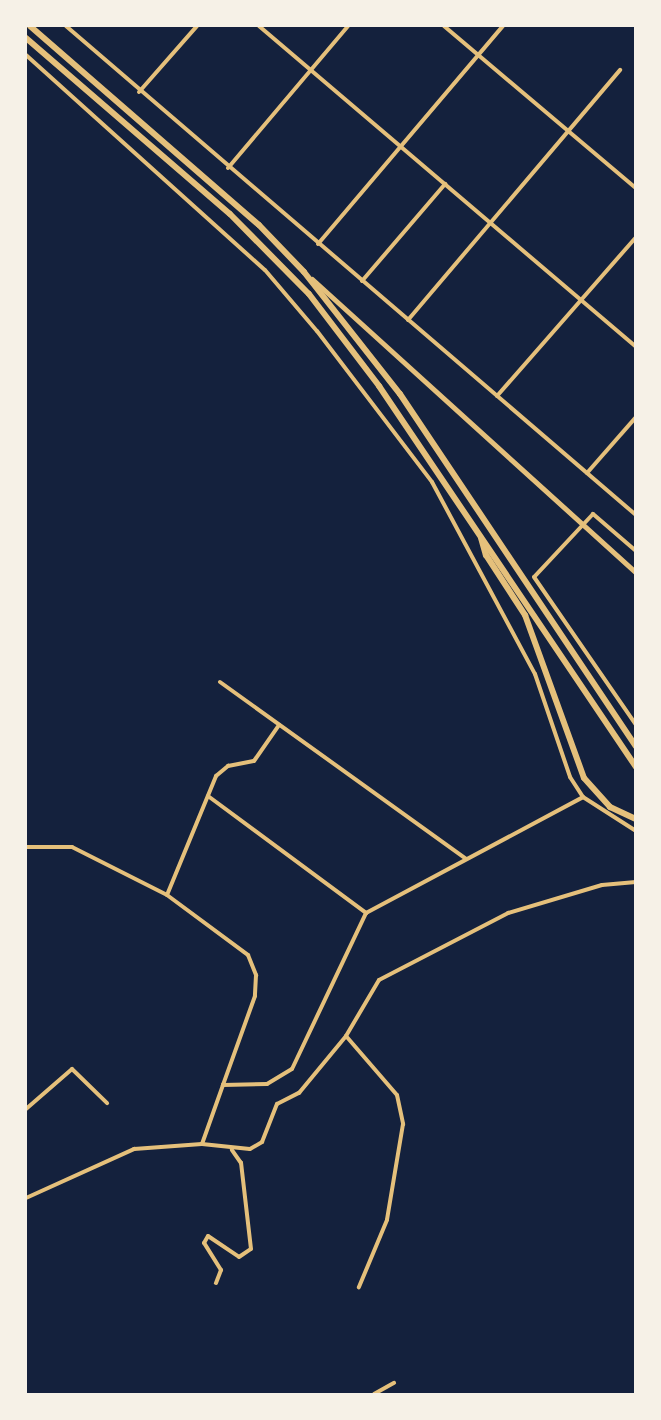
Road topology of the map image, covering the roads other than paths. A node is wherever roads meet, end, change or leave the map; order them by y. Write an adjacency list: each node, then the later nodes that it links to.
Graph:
1 (30, 26): 22 (main road)
2 (66, 26): 13 (street)
3 (197, 26): 13 (street)
4 (259, 26): 11 (street)
5 (348, 26): 11 (street)
6 (444, 26): 10 (street)
7 (503, 26): 10 (street)
8 (26, 38): 32 (main road)
9 (26, 55): 41 (street)
10 (478, 56): 14 (street); 15 (street)
11 (311, 70): 15 (street); 16 (street)
12 (620, 70): 14 (street)
13 (139, 92): 16 (street)
14 (569, 132): 18 (street); 19 (street)
15 (402, 147): 17 (street); 21 (street)
16 (228, 168): 21 (street)
17 (445, 184): 19 (street); 23 (street)
18 (636, 188)
19 (492, 224): 24 (street); 25 (street)
20 (636, 237): 24 (street)
21 (318, 244): 23 (street)
22 (304, 272): 31 (street); 38 (main road)
23 (362, 281): 25 (street)
24 (582, 300): 26 (street); 27 (street)
25 (408, 320): 27 (street)
26 (636, 347)
27 (497, 396): 29 (street)
28 (636, 417): 29 (street)
29 (587, 473): 30 (street)
30 (636, 515)
31 (580, 524): 33 (street); 34 (street); 37 (street)
32 (480, 532): 39 (main road); 42 (main road)
33 (636, 551)
34 (636, 573)
35 (220, 682): 36 (street)
36 (279, 725): 40 (street); 45 (street)
37 (636, 725)
38 (636, 746)
39 (636, 767)
40 (208, 796): 47 (street); 48 (street)
41 (583, 798): 43 (street); 45 (street)
42 (636, 819)
43 (636, 831)
44 (26, 847): 47 (street)
45 (466, 859): 48 (street)
46 (636, 882): 49 (street)
47 (166, 896): 50 (street)
48 (366, 912): 50 (street)
49 (346, 1036): 54 (street); 57 (street)
50 (223, 1085): 53 (street)
51 (107, 1103): 52 (street)
52 (26, 1109)
53 (202, 1144): 54 (street); 55 (street)
54 (231, 1149): 56 (street)
55 (26, 1198)
56 (216, 1283)
57 (359, 1287)
58 (394, 1383): 59 (street)
59 (374, 1395)

